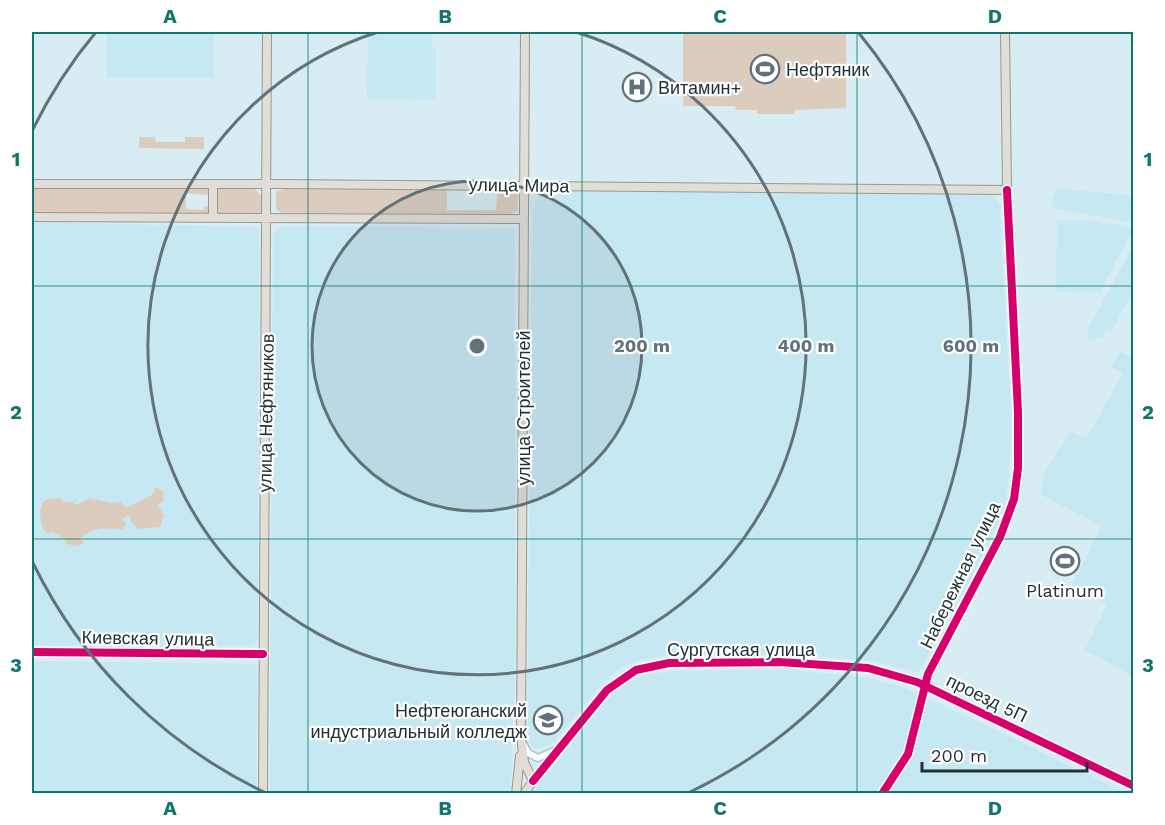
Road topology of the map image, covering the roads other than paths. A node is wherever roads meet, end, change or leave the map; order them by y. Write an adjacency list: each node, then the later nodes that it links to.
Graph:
1 (267, 32): 6 (main road, улица Нефтяников)
2 (525, 32): 7 (main road, улица Строителей)
3 (1005, 32): 8 (main road, Набережная улица)
4 (32, 184): 5 (main road, улица Мира)
5 (213, 184): 6 (main road, улица Мира); 10 (main road)
6 (267, 184): 7 (main road, улица Мира); 11 (main road, улица Нефтяников)
7 (524, 185): 8 (main road, улица Мира); 12 (main road, улица Строителей)
8 (1007, 190): 15 (street, Набережная улица)
9 (32, 217): 10 (main road, улица Мира)
10 (213, 218): 11 (main road, улица Мира)
11 (267, 219): 12 (main road, улица Мира); 14 (main road, улица Нефтяников)
12 (524, 219): 16 (main road, улица Строителей)
13 (32, 652): 14 (street, Киевская улица)
14 (263, 654): 20 (main road, улица Нефтяников)
15 (924, 685): 17 (street, Сургутская улица); 19 (street, проезд 5П); 23 (street, Набережная улица)
16 (521, 736): 17 (street); 18 (main road, улица Строителей); 21 (main road)
17 (562, 746): 18 (street, Сургутская улица)
18 (533, 782): 22 (main road, Сургутская улица)
19 (1134, 786)
20 (263, 794)
21 (516, 794)
22 (524, 794)
23 (882, 794)

